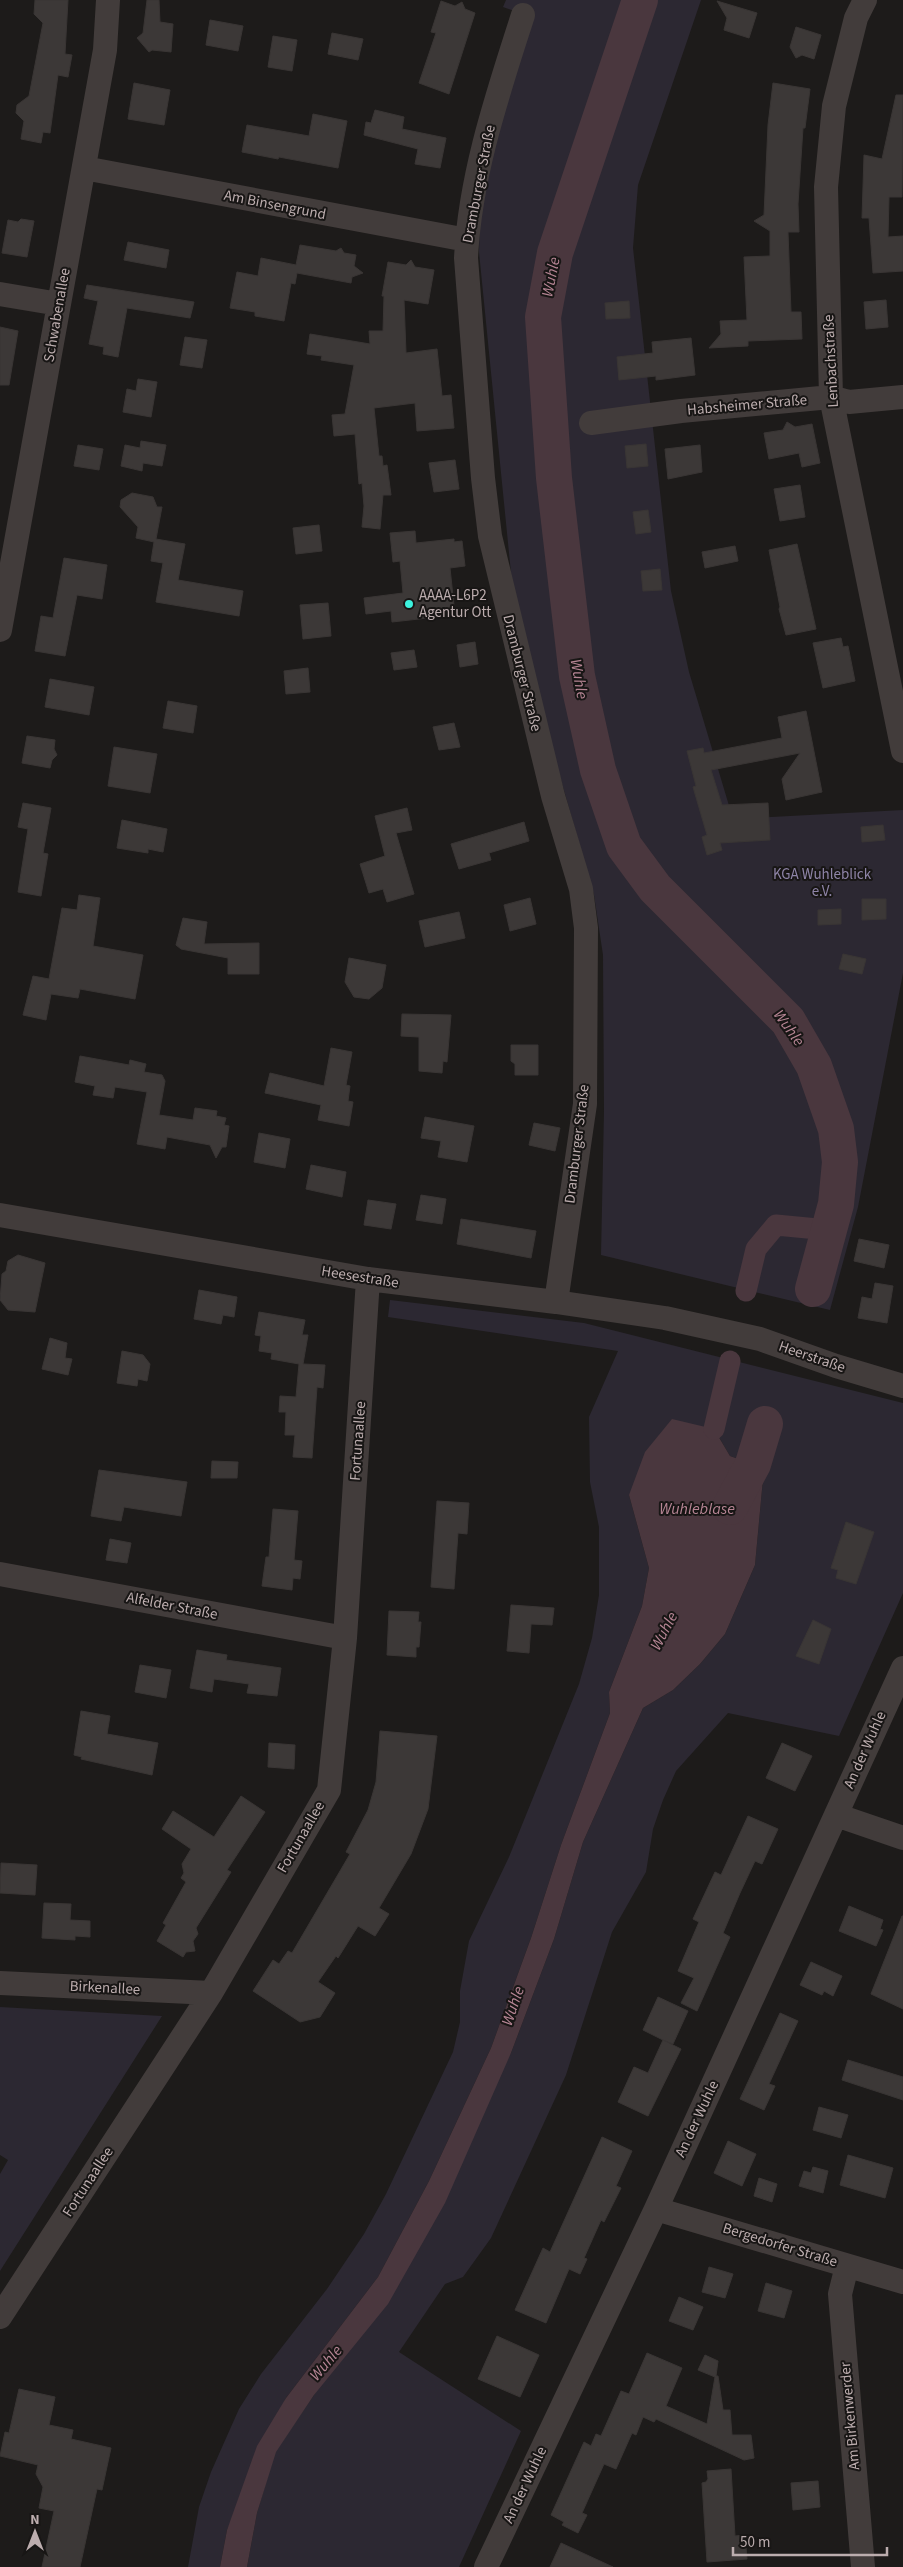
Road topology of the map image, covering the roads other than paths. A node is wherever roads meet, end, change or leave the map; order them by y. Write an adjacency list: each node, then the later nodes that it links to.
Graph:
1 (108, 0): 4 (street, Schwabenallee)
2 (865, 0): 8 (street, Lenbachstraße)
3 (523, 15): 5 (street, Dramburger Straße)
4 (84, 168): 5 (street, Am Binsengrund); 7 (street, Schwabenallee)
5 (467, 240): 15 (street, Dramburger Straße)
6 (0, 294): 7 (street)
7 (59, 304): 11 (street, Schwabenallee)
8 (831, 397): 9 (street, Habsheimer Straße); 10 (street, Habsheimer Straße); 12 (street, Lenbachstraße)
9 (903, 397)
10 (591, 423)
11 (0, 630)
12 (903, 751)
13 (0, 1215): 14 (street, Heesestraße)
14 (368, 1280): 15 (street, Heesestraße); 19 (street, Fortunaallee)
15 (556, 1302): 16 (street, Heesestraße)
16 (721, 1330): 17 (street, Heerstraße)
17 (903, 1386)
18 (0, 1574): 19 (street, Alfelder Straße)
19 (345, 1638): 24 (street, Fortunaallee)
20 (903, 1668): 21 (street, An der Wuhle)
21 (836, 1815): 22 (street); 25 (street, An der Wuhle)
22 (903, 1838)
23 (0, 1983): 24 (street, Birkenallee)
24 (210, 1993): 28 (street, Fortunaallee)
25 (656, 2209): 26 (street, Bergedorfer Straße); 29 (street, An der Wuhle)
26 (848, 2266): 27 (street, Bergedorfer Straße); 30 (street, Am Birkenwerder)
27 (903, 2282)
28 (0, 2318)
29 (486, 2567)
30 (863, 2567)

